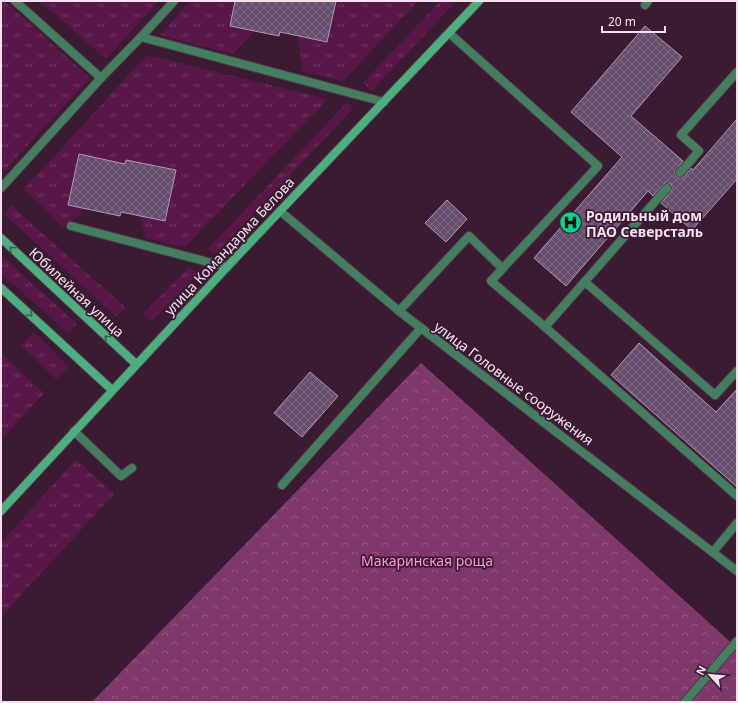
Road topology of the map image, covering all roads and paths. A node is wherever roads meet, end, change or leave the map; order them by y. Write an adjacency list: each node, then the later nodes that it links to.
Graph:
1 (15, 1): 7 (street)
2 (174, 1): 5 (street)
3 (479, 1): 4 (main road, улица Командарма Белова)
4 (450, 33): 8 (main road, улица Командарма Белова); 16 (street)
5 (141, 38): 7 (street); 8 (street)
6 (737, 72): 9 (street)
7 (101, 78): 10 (street)
8 (384, 102): 12 (main road, улица Командарма Белова)
9 (680, 173)
10 (1, 188)
11 (667, 188): 17 (street)
12 (280, 212): 15 (main road, улица Командарма Белова); 19 (street, улица Головные сооружения)
13 (71, 226): 15 (street)
14 (1, 238): 22 (main road, Юбилейная улица, one-way to 14)
15 (227, 267): 22 (main road, улица Командарма Белова)
16 (502, 268): 19 (street); 20 (street)
17 (585, 282): 20 (street); 23 (street)
18 (1, 288): 24 (main road, one-way to 24)
19 (399, 312): 21 (street, улица Головные сооружения)
20 (545, 326): 28 (street)
21 (420, 328): 27 (street); 31 (street, улица Головные сооружения)
22 (136, 364): 24 (main road, улица Командарма Белова)
23 (737, 371)
24 (112, 390): 25 (main road, улица Командарма Белова)
25 (74, 431): 26 (street); 29 (main road, улица Командарма Белова)
26 (132, 468)
27 (282, 485)
28 (737, 496)
29 (1, 511)
30 (737, 523): 31 (street)
31 (713, 552): 32 (street, улица Головные сооружения)
32 (737, 571)
33 (737, 641): 34 (street)
34 (685, 702)

